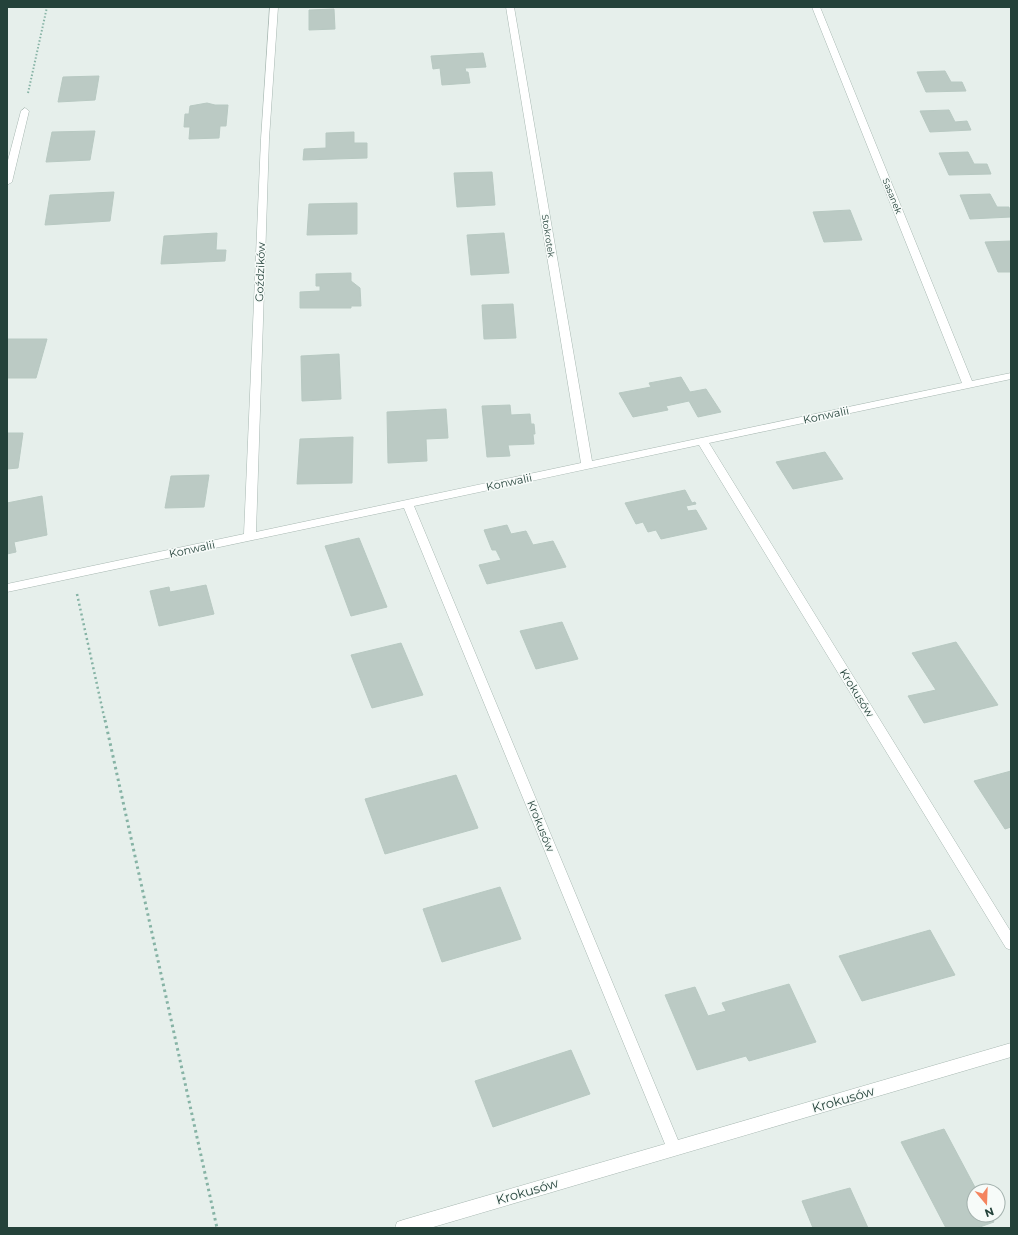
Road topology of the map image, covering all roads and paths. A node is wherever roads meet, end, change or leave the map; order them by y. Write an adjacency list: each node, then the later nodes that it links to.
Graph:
1 (47, 7): 5 (path)
2 (274, 7): 12 (street, Goździków)
3 (510, 7): 10 (street, Stokrotek)
4 (816, 7): 8 (street, Sasanek)
5 (25, 112): 6 (street)
6 (7, 182)
7 (1011, 376): 8 (street, Konwalii)
8 (968, 384): 9 (street, Konwalii)
9 (702, 441): 10 (street, Konwalii); 15 (street, Krokusów)
10 (587, 466): 11 (street, Konwalii)
11 (408, 504): 12 (street, Konwalii); 17 (street, Krokusów)
12 (250, 536): 13 (street, Konwalii)
13 (73, 574): 14 (street, Konwalii); 18 (path)
14 (7, 588)
15 (1011, 944)
16 (1011, 1050): 17 (street, Krokusów)
17 (674, 1148): 19 (street, Krokusów)
18 (217, 1228)
19 (403, 1228)

